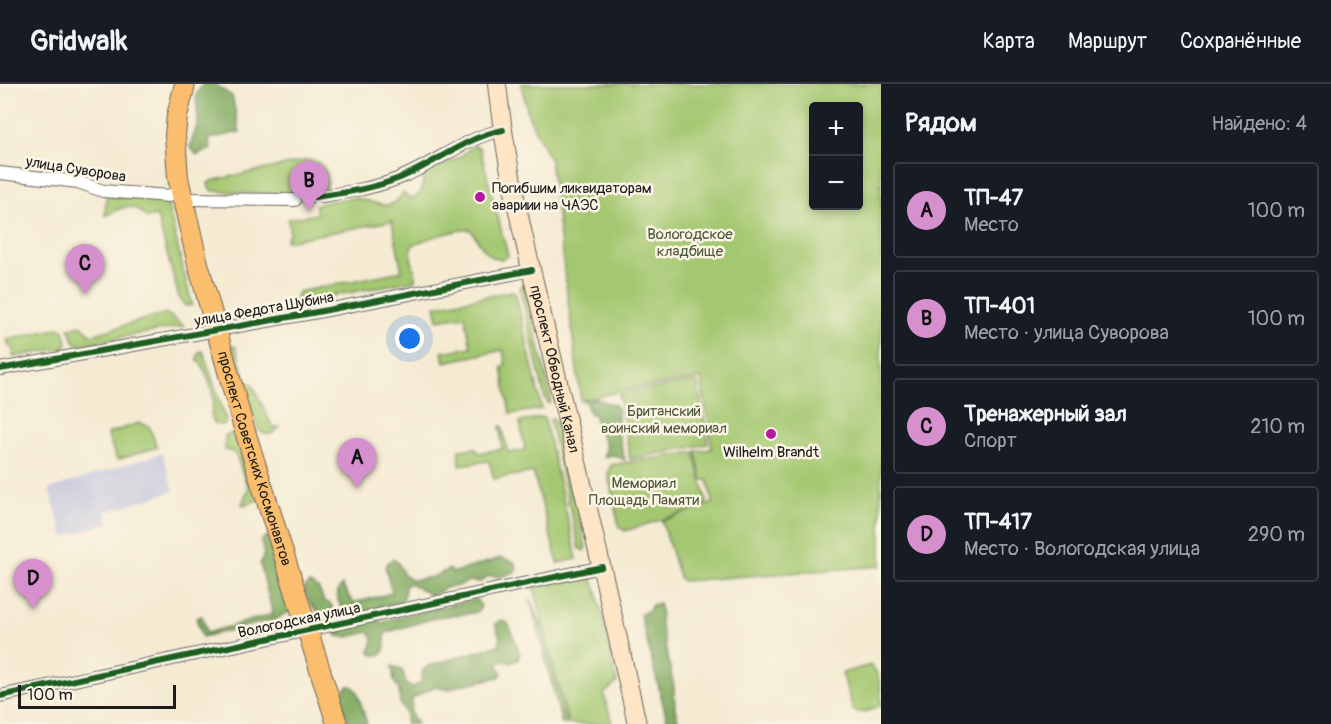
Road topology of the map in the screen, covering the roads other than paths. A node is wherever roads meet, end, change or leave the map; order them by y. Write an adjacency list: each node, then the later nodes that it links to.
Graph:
1 (185, 84): 5 (main road, проспект Советских Космонавтов)
2 (497, 84): 3 (main road, проспект Обводный Канал)
3 (502, 130): 6 (street); 8 (main road, проспект Обводный Канал)
4 (0, 173): 5 (street, улица Суворова)
5 (182, 194): 7 (street, улица Суворова); 9 (main road, проспект Советских Космонавтов)
6 (315, 197)
7 (295, 200)
8 (532, 270): 9 (street, улица Федота Шубина); 11 (main road, проспект Обводный Канал)
9 (217, 330): 10 (street, улица Федота Шубина); 12 (main road, проспект Советских Космонавтов)
10 (0, 369)
11 (602, 567): 12 (street, Вологодская улица); 15 (main road, проспект Обводный Канал)
12 (308, 630): 13 (street, Вологодская улица); 14 (main road, проспект Советских Космонавтов)
13 (0, 696)
14 (337, 724)
15 (637, 724)

